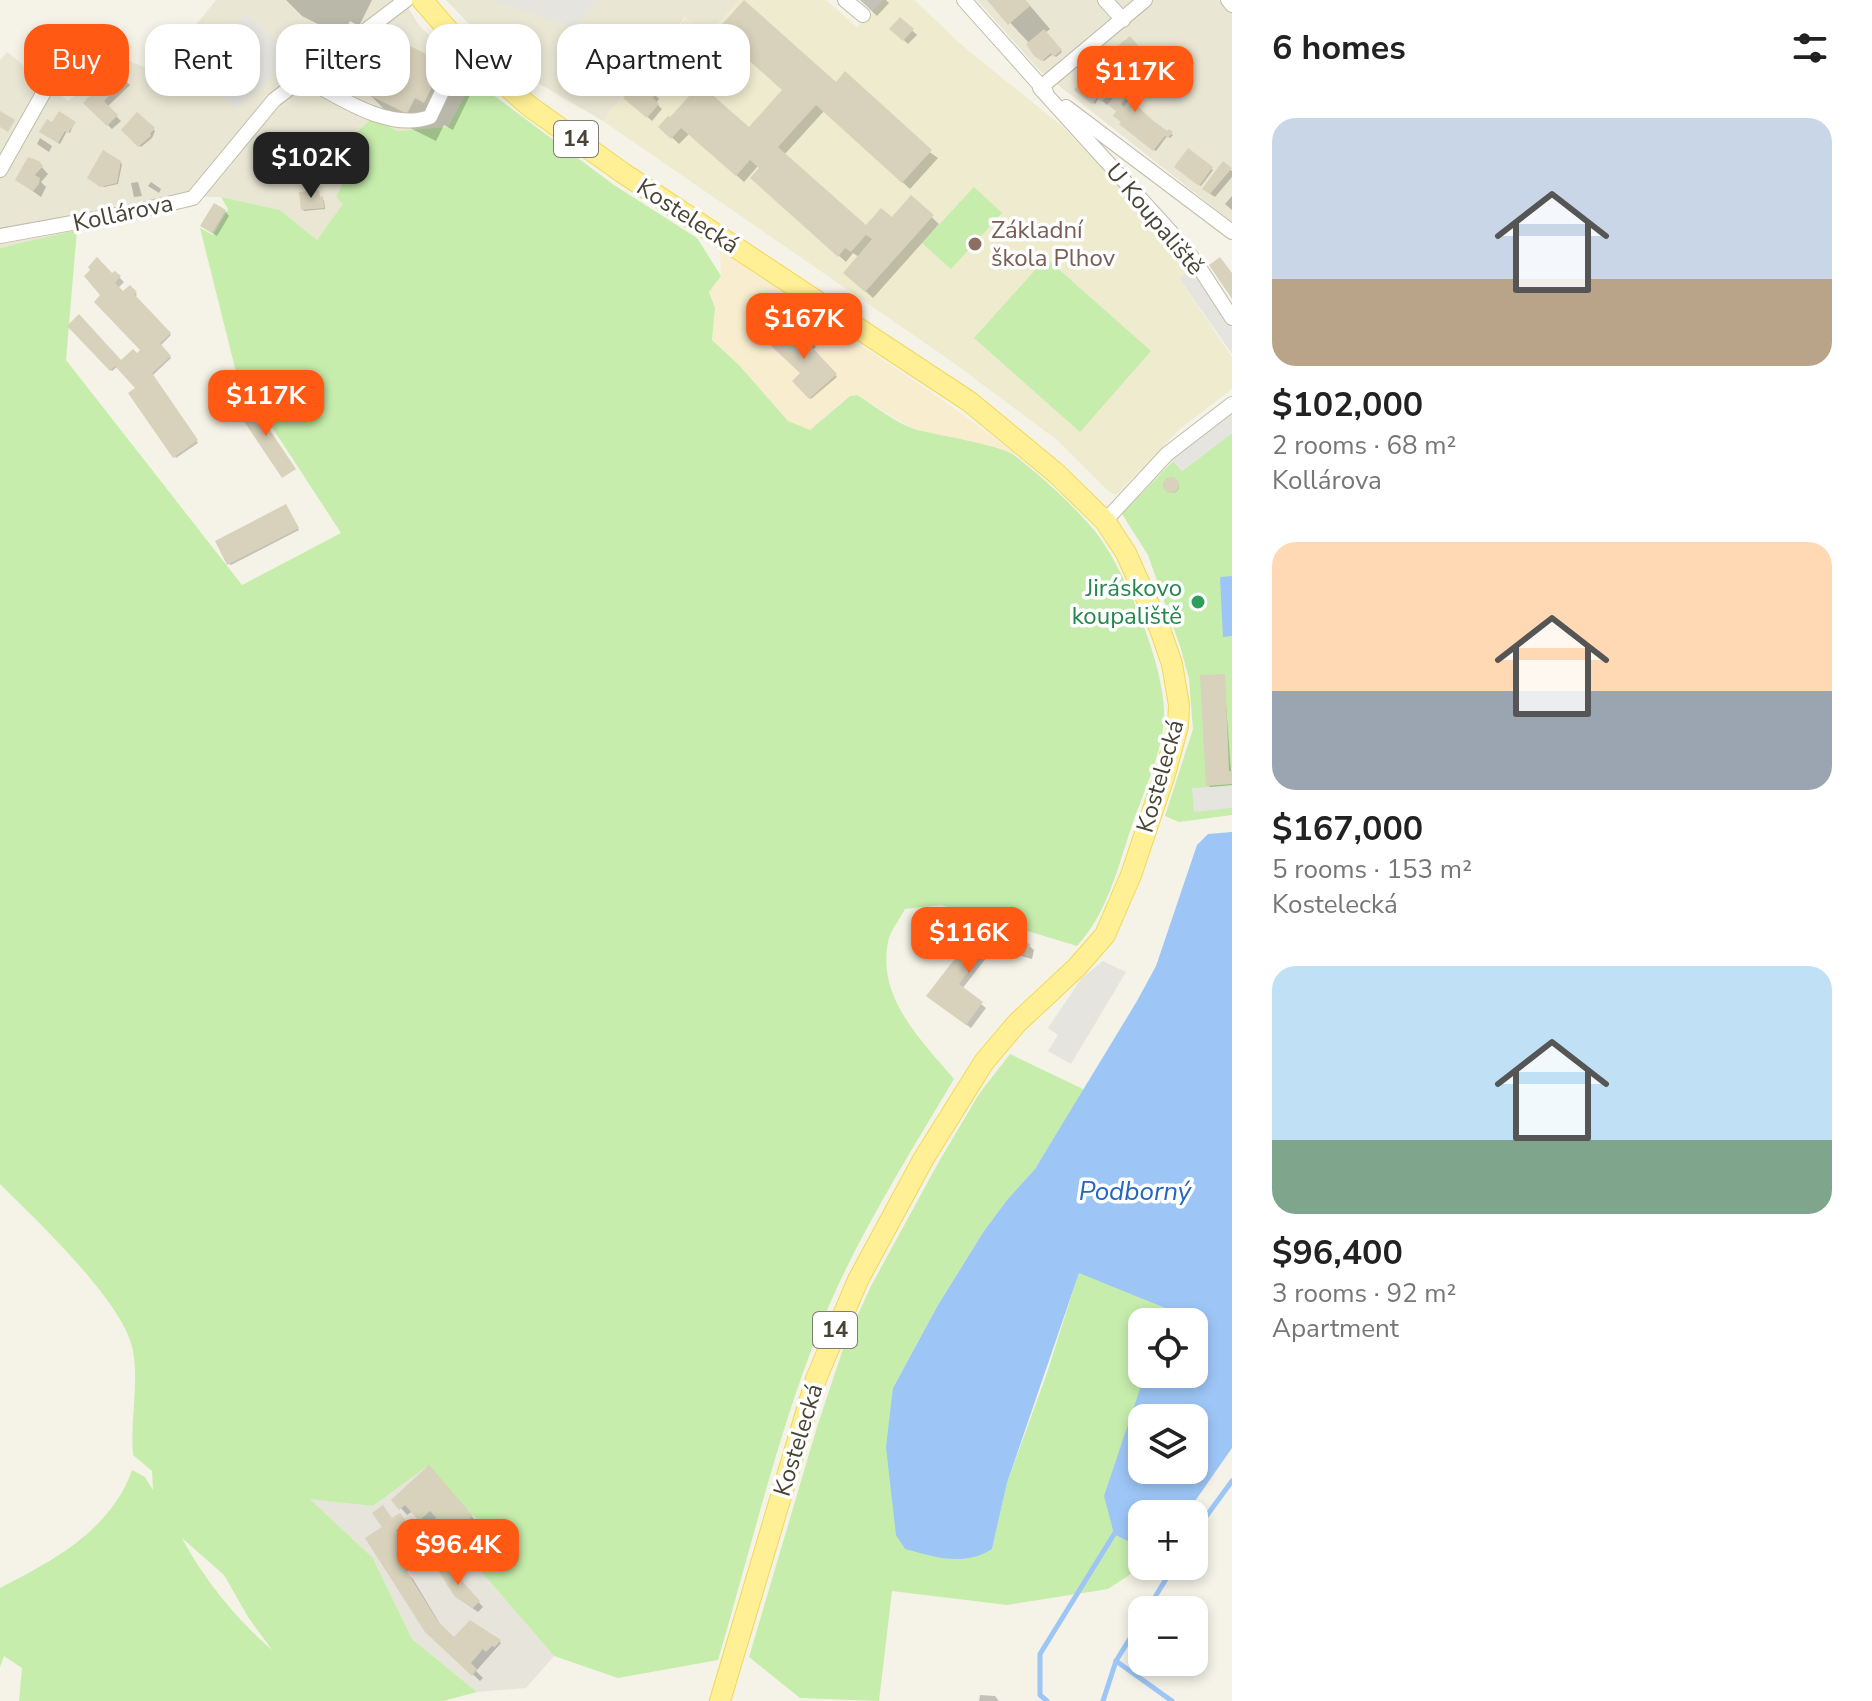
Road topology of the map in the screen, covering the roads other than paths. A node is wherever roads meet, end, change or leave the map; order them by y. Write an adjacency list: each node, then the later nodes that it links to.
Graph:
1 (406, 0): 11 (street, Kollárova)
2 (422, 0): 22 (main road, Kostelecká / 14)
3 (845, 0): 9 (street)
4 (964, 0): 12 (street)
5 (1105, 0): 10 (street)
6 (1145, 0): 10 (street)
7 (1228, 0): 8 (street)
8 (1232, 5)
9 (863, 15)
10 (1123, 20): 12 (street)
11 (374, 24)
12 (1040, 88): 18 (street); 20 (street, U Koupaliště)
13 (42, 96): 17 (street)
14 (279, 96): 19 (street, Kollárova)
15 (337, 96): 16 (street)
16 (440, 96)
17 (0, 170)
18 (1232, 232)
19 (0, 236)
20 (1232, 318)
21 (1232, 404): 22 (street)
22 (1105, 521): 23 (main road, Kostelecká / 14)
23 (720, 1701)

